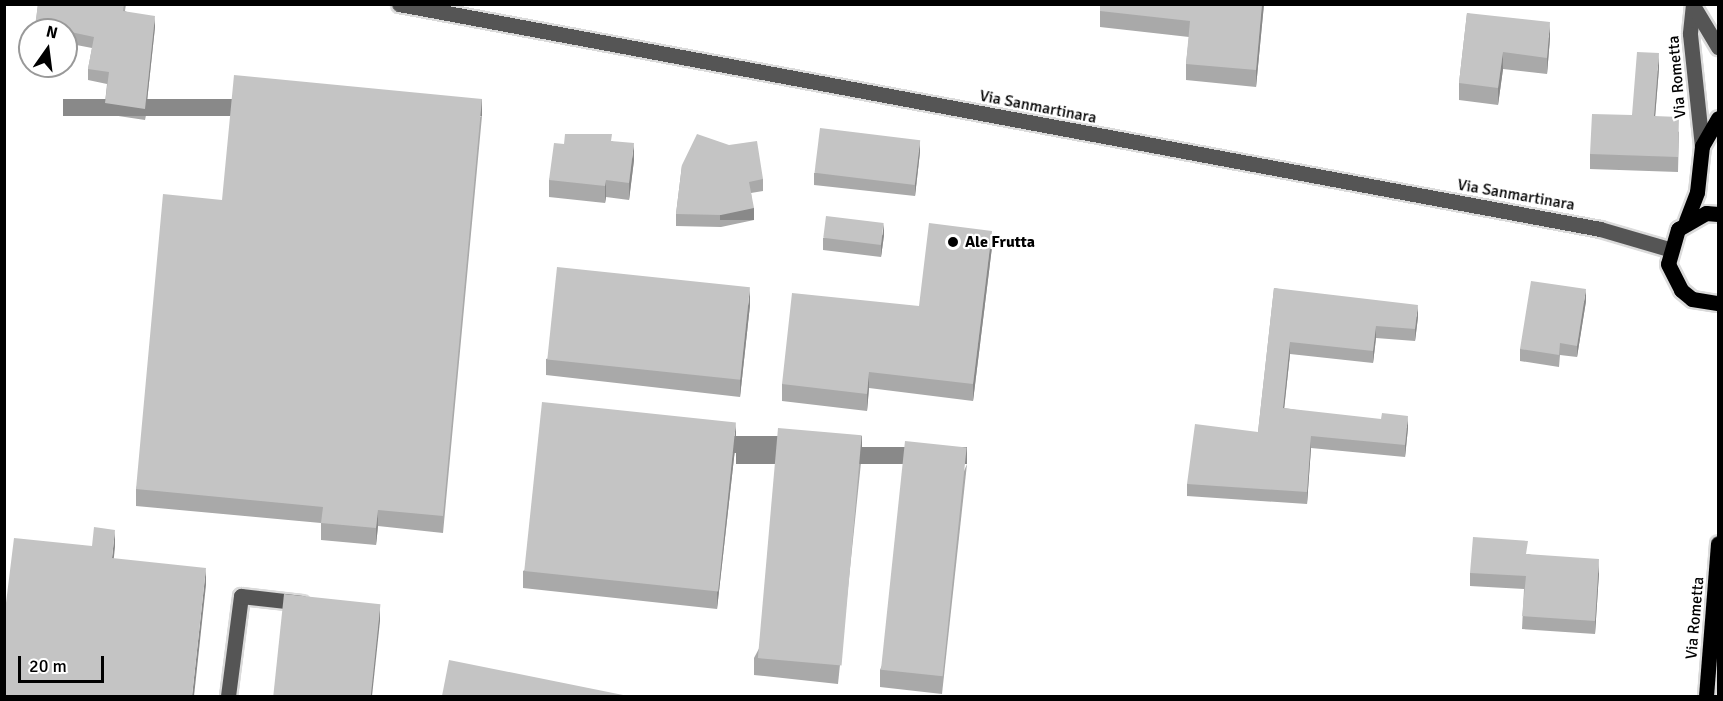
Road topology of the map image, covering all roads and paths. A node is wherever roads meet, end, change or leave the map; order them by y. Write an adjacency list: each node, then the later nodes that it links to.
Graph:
1 (399, 4): 8 (street, Via Sanmartinara)
2 (1693, 5): 3 (street, Via Rometta); 5 (street, Via Rometta)
3 (1719, 47)
4 (1719, 118): 5 (main road, Via Rometta)
5 (1702, 146): 7 (main road, Via Rometta)
6 (1719, 214): 7 (main road)
7 (1686, 221): 8 (main road, Via Rometta)
8 (1669, 249): 9 (main road)
9 (1719, 303)
10 (1719, 543): 13 (main road, Via Rometta)
11 (321, 605): 12 (street)
12 (228, 696)
13 (1706, 696)

